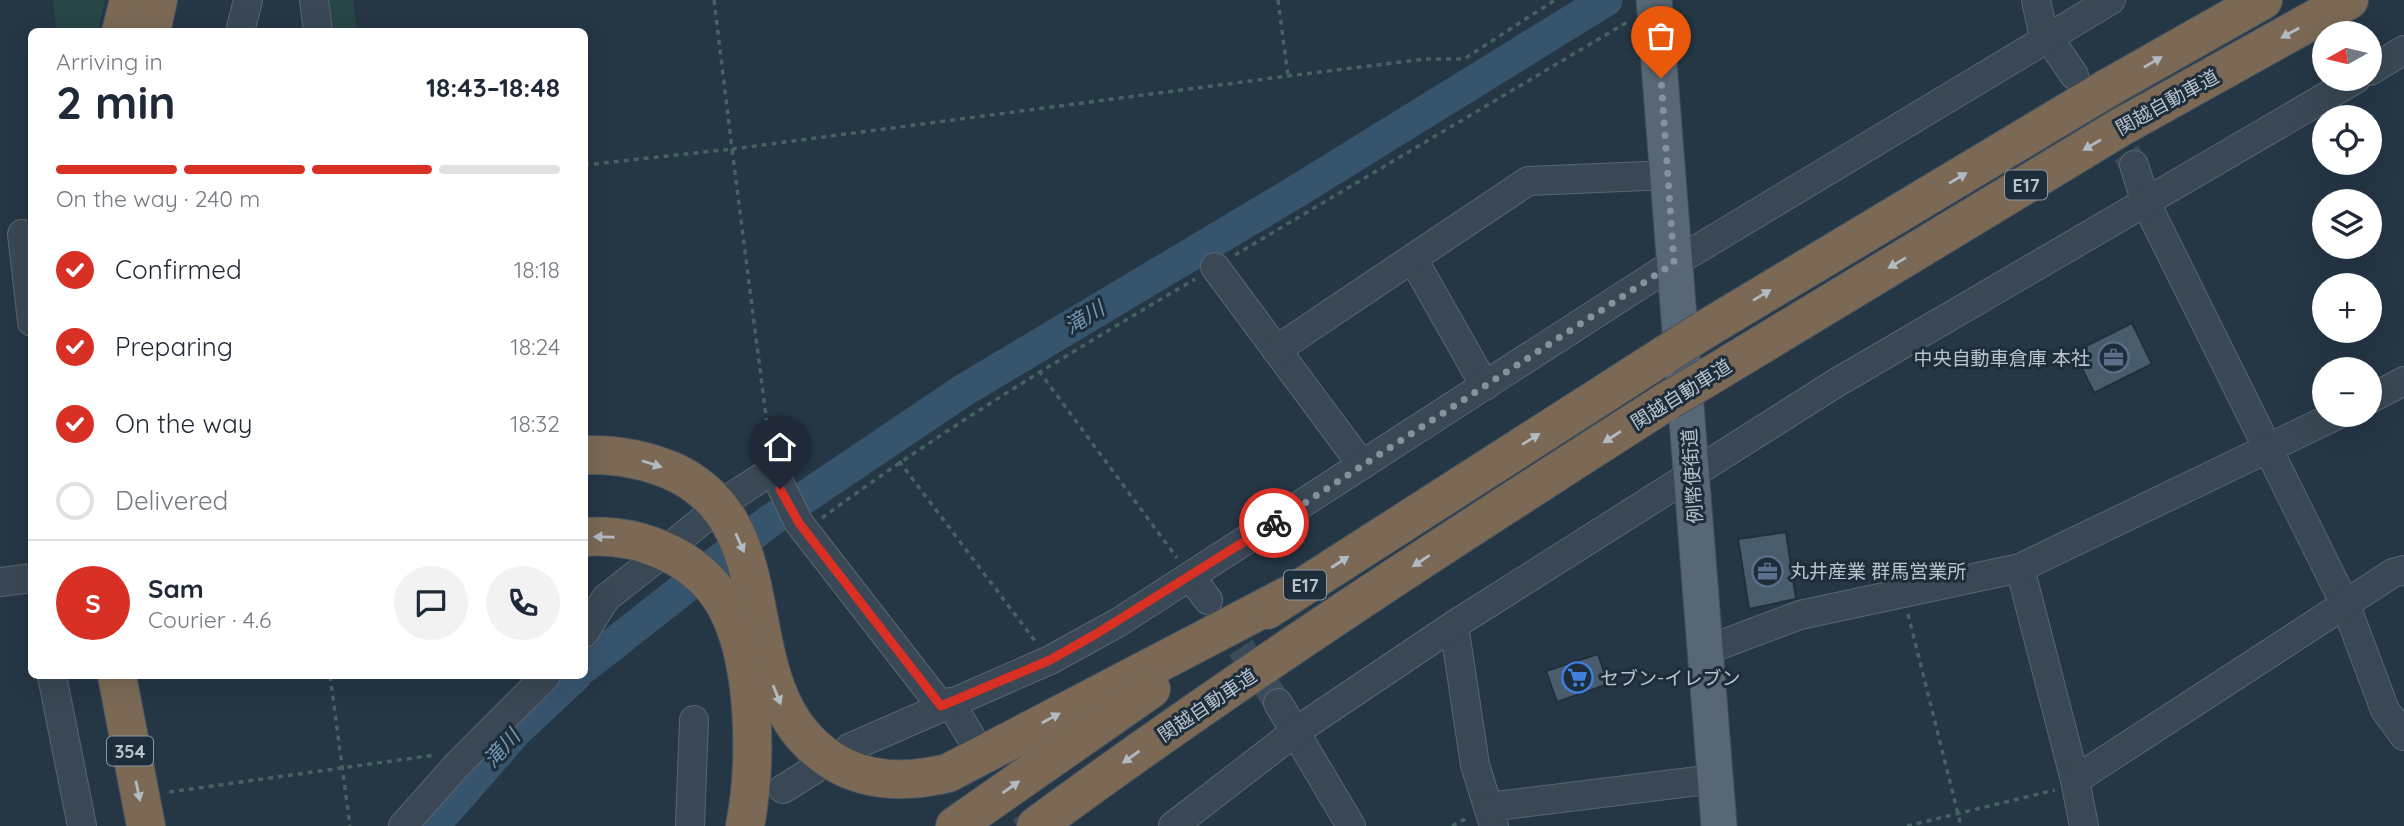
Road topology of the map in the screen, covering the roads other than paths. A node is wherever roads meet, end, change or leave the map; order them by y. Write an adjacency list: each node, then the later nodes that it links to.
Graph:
1 (129, 0): 10 (highway)
2 (158, 0): 11 (highway)
3 (248, 0): 12 (street)
4 (314, 0): 13 (street)
5 (2036, 0): 14 (street)
6 (2111, 0): 14 (street)
7 (2263, 0): 45 (highway, 関越自動車道 / E17, one-way to 7, bridge)
8 (2349, 0): 73 (highway, 関越自動車道 / E17, one-way to 73, bridge)
9 (1657, 2): 20 (main road, 例幣使街道)
10 (122, 28)
11 (152, 28)
12 (241, 28)
13 (318, 28)
14 (2049, 38): 17 (street); 24 (street)
15 (2404, 50): 16 (street)
16 (2382, 64)
17 (2074, 75)
18 (2336, 91): 21 (street)
19 (2134, 165): 21 (street)
20 (1669, 175): 23 (street); 24 (main road, 例幣使街道)
21 (2146, 203): 32 (street); 35 (street)
22 (18, 235): 26 (street)
23 (1413, 259): 27 (street); 29 (street)
24 (1674, 263): 29 (street); 35 (main road, 例幣使街道)
25 (1215, 267): 27 (street)
26 (28, 297)
27 (1276, 350): 34 (street)
28 (2404, 381): 30 (street)
29 (1485, 386): 34 (street)
30 (2382, 393)
31 (2313, 427): 32 (street)
32 (2267, 450): 39 (street); 47 (street)
33 (588, 455): 36 (highway, one-way to 36)
34 (1362, 465): 41 (street)
35 (1692, 476): 48 (street); 50 (main road, 例幣使街道)
36 (719, 508): 38 (street); 44 (highway, one-way to 44); 56 (street)
37 (588, 537): 38 (highway, one-way to 37)
38 (666, 552): 44 (highway); 49 (street)
39 (2020, 568): 50 (street); 64 (street)
40 (2404, 570): 47 (street)
41 (1191, 577): 46 (street); 56 (street)
42 (28, 578): 43 (street)
43 (0, 582)
44 (738, 591): 45 (highway, one-way to 45); 71 (highway)
45 (1289, 594): 72 (highway, 関越自動車道 / E17, one-way to 45)
46 (1208, 600)
47 (2346, 606): 59 (street); 64 (street)
48 (1454, 625): 58 (street); 67 (street)
49 (588, 627)
50 (1704, 651): 63 (main road, 例幣使街道)
51 (53, 679): 68 (street)
52 (93, 679): 66 (highway, 354)
53 (117, 679): 66 (highway, 354, one-way to 66)
54 (543, 679): 69 (street)
55 (1278, 703): 58 (street)
56 (946, 704): 60 (street); 61 (street)
57 (694, 720): 70 (street)
58 (1295, 732): 74 (street); 75 (street)
59 (2404, 736)
60 (975, 744)
61 (849, 748)
62 (816, 769): 65 (street)
63 (1714, 779): 67 (street); 76 (main road, 例幣使街道)
64 (2075, 780): 77 (street)
65 (783, 789)
66 (135, 816)
67 (1491, 816)
68 (82, 826)
69 (403, 826)
70 (690, 826)
71 (745, 826)
72 (955, 826)
73 (1037, 826)
74 (1173, 826)
75 (1351, 826)
76 (1719, 826)
77 (2084, 826)

